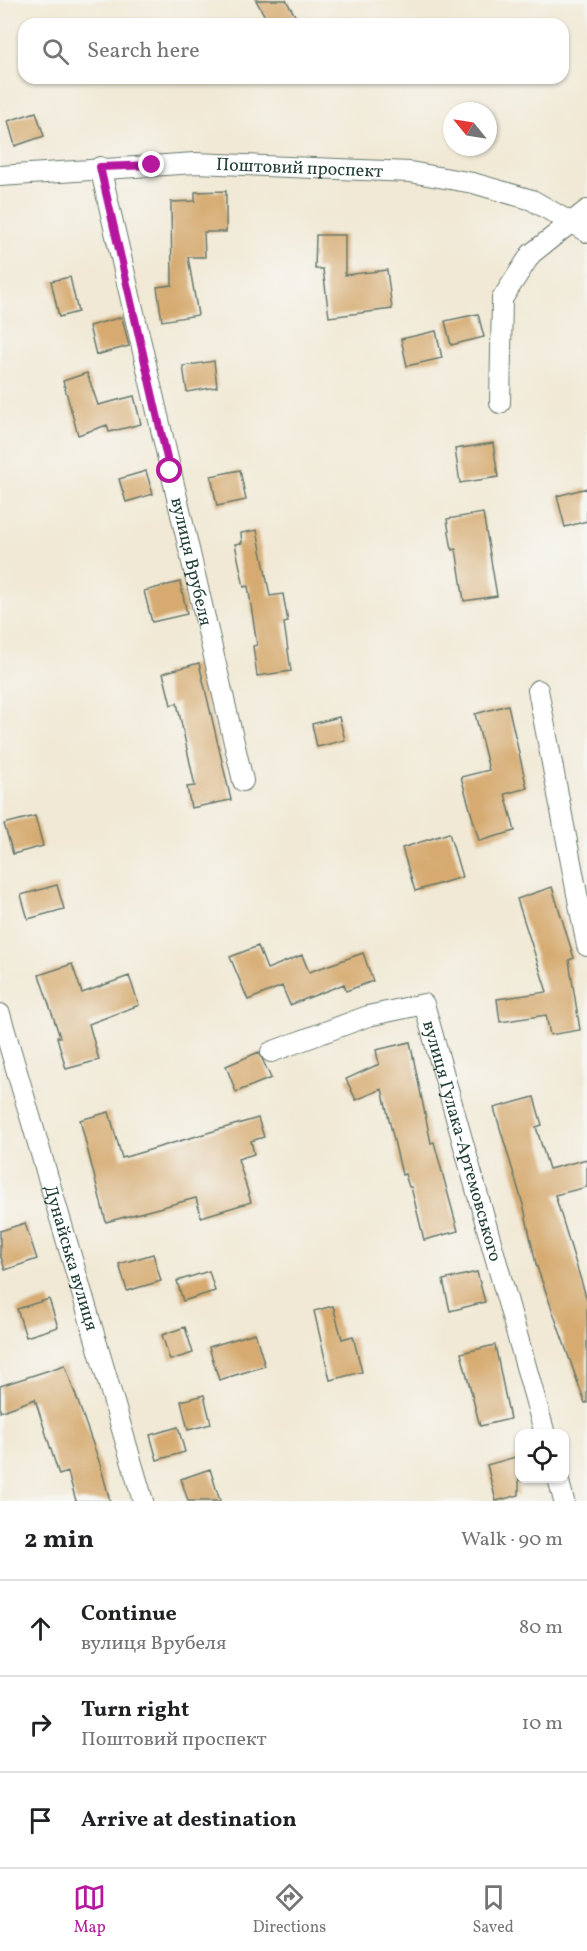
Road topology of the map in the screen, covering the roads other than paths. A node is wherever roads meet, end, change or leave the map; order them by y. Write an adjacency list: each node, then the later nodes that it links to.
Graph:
1 (100, 167): 2 (street, Поштовий проспект); 3 (street, Поштовий проспект); 6 (street, вулиця Врубеля)
2 (0, 176)
3 (582, 221): 4 (street)
4 (500, 403)
5 (538, 690): 7 (street)
6 (243, 781)
7 (587, 946)
8 (0, 1014): 12 (street, Дунайська вулиця)
9 (271, 1052): 10 (street, вулиця Гулака-Артемовського)
10 (544, 1429)
11 (559, 1483): 13 (street)
12 (143, 1501)
13 (564, 1501)

